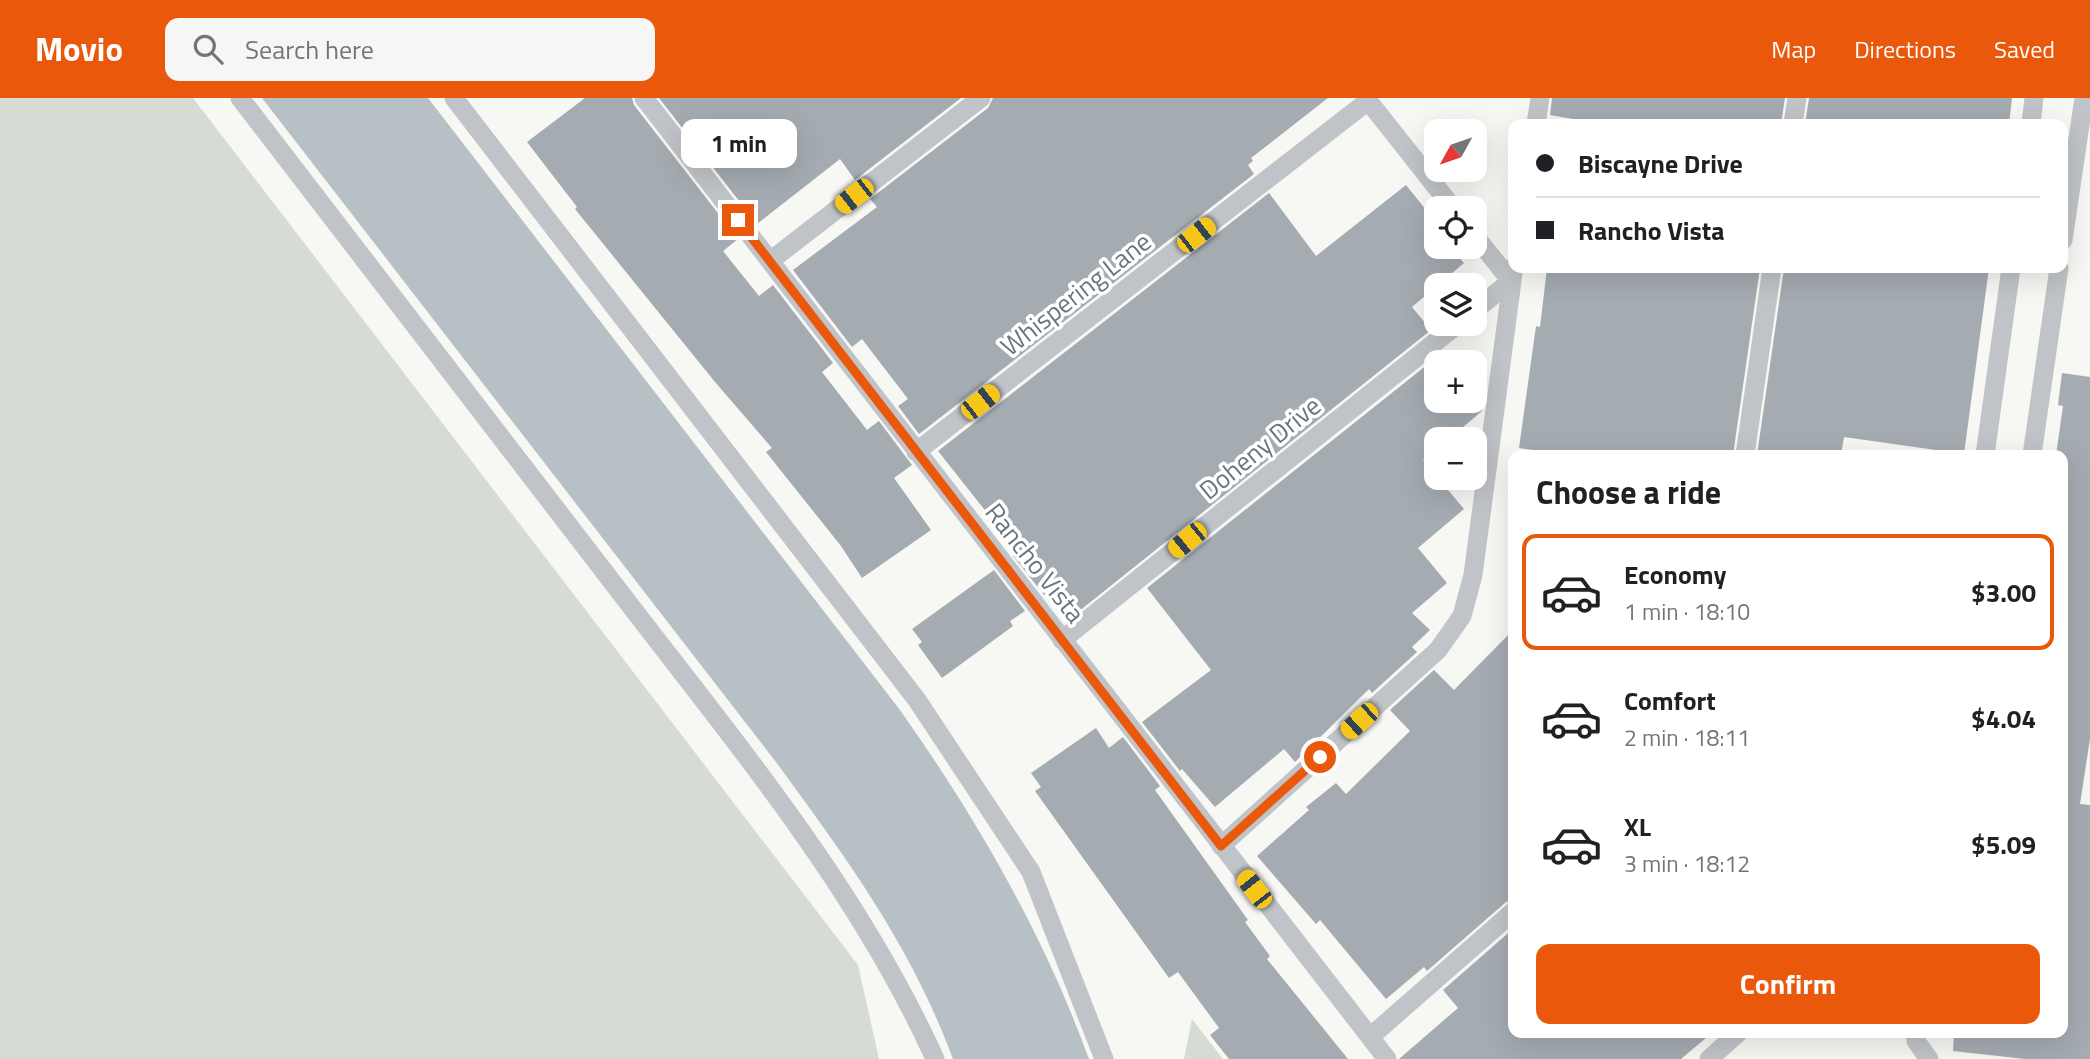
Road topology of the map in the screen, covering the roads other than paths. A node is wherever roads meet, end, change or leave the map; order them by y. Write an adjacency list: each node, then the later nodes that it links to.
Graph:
1 (240, 98): 35 (lane)
2 (454, 98): 36 (lane)
3 (644, 98): 16 (lane, Rancho Vista)
4 (981, 98): 16 (lane)
5 (1540, 98): 10 (lane)
6 (1797, 98): 11 (lane)
7 (2034, 98): 12 (lane)
8 (2084, 98): 14 (lane)
9 (1367, 99): 13 (lane); 27 (lane, Whispering Lane)
10 (1537, 119)
11 (1794, 119)
12 (2032, 119)
13 (1444, 196)
14 (2068, 206)
15 (1487, 248): 17 (lane)
16 (769, 261): 27 (lane, Rancho Vista)
17 (1508, 268)
18 (1513, 273): 22 (lane); 29 (lane)
19 (1771, 273): 24 (lane)
20 (2010, 273): 25 (lane)
21 (2058, 273): 26 (lane)
22 (1487, 298)
23 (1443, 336): 28 (lane, Doheny Drive)
24 (1746, 450)
25 (1986, 450)
26 (2033, 450)
27 (916, 452): 28 (lane, Rancho Vista)
28 (1062, 640): 29 (lane, Rancho Vista)
29 (1221, 846): 31 (lane, Rancho Vista)
30 (1508, 916): 31 (lane)
31 (1370, 1037): 37 (lane, Rancho Vista)
32 (1732, 1038): 34 (lane)
33 (1916, 1038): 38 (lane)
34 (1715, 1056)
35 (935, 1059)
36 (1104, 1059)
37 (1387, 1059)
38 (1929, 1059)

